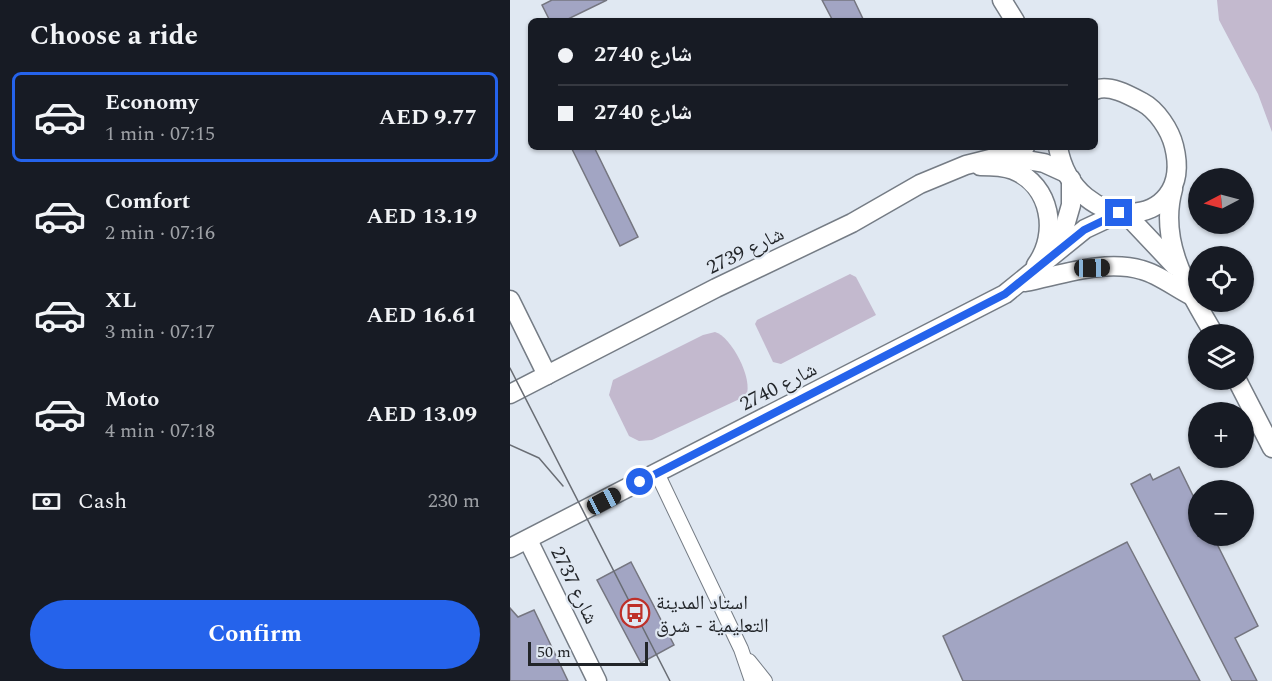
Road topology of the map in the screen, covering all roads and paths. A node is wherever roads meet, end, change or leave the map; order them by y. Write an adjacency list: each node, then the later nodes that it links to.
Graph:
1 (1002, 0): 2 (street)
2 (1013, 18)
3 (1098, 87): 8 (street)
4 (1059, 150): 7 (street)
5 (998, 151): 6 (street, شارع 2739); 7 (street, شارع 2739)
6 (966, 165): 12 (street); 16 (street, شارع 2739)
7 (1068, 176): 9 (street); 10 (street)
8 (1173, 189): 9 (street, شارع 2740); 11 (street)
9 (1122, 213): 10 (street, شارع 2740); 11 (street)
10 (1058, 251): 12 (street, شارع 2740)
11 (1180, 272): 13 (street)
12 (1023, 282): 14 (street); 20 (street, شارع 2740)
13 (1188, 288)
14 (1188, 294)
15 (510, 300): 16 (street)
16 (548, 375): 18 (street, شارع 2739)
17 (1242, 390): 19 (street)
18 (510, 394)
19 (1272, 448)
20 (657, 473): 21 (street, شارع 2740); 23 (street)
21 (528, 540): 22 (street, شارع 2740); 24 (street, شارع 2737)
22 (510, 548)
23 (741, 649): 25 (street); 26 (street)
24 (597, 681)
25 (752, 681)
26 (765, 681)

